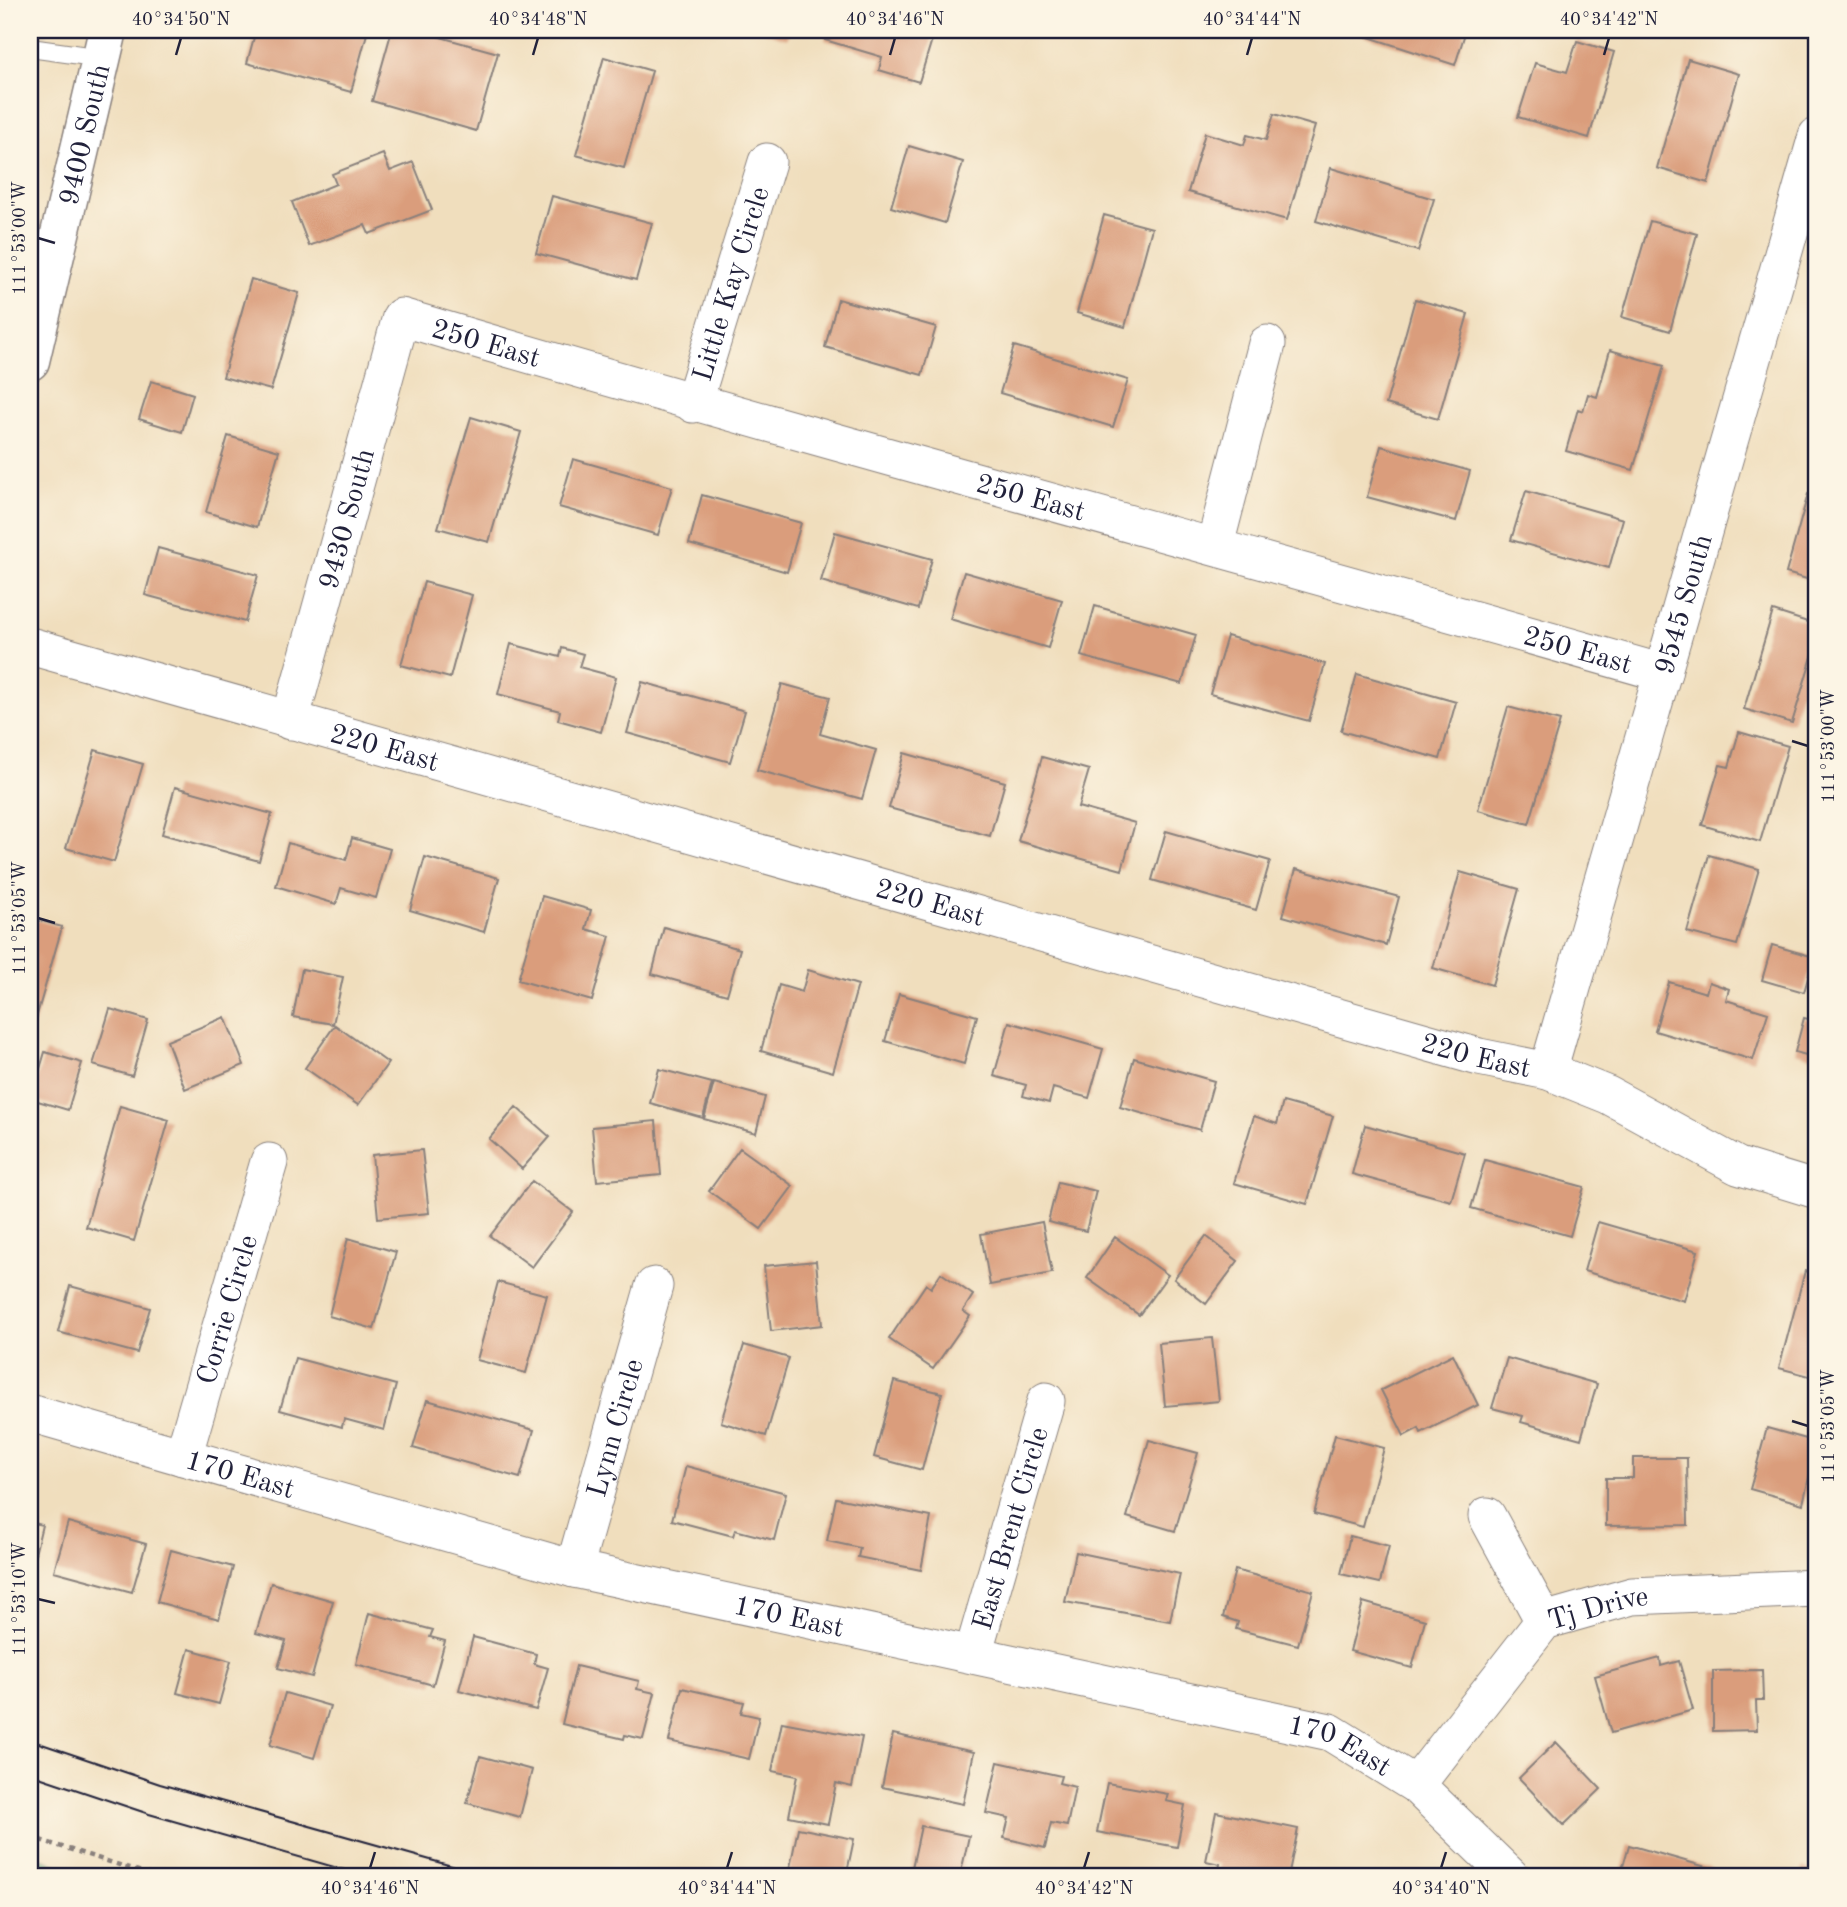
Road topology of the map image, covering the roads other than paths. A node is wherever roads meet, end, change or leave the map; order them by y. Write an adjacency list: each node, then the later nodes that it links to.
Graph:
1 (105, 44): 2 (lane); 7 (street, 9400 South)
2 (30, 48)
3 (1817, 136): 11 (street, 9545 South)
4 (767, 162): 8 (street, Little Kay Circle)
5 (401, 317): 8 (street, 250 East); 12 (street, 9430 South)
6 (1267, 344): 9 (street)
7 (30, 361)
8 (693, 404): 9 (street, 250 East)
9 (1215, 545): 11 (street, 250 East)
10 (30, 646): 12 (street, 220 East)
11 (1663, 673): 13 (street, 9545 South)
12 (290, 722): 13 (street, 220 East)
13 (1548, 1070): 15 (street, 220 East)
14 (269, 1162): 19 (street, Corrie Circle)
15 (1817, 1190)
16 (654, 1286): 21 (street, Lynn Circle)
17 (1046, 1401): 24 (street, East Brent Circle)
18 (30, 1413): 19 (street, 170 East)
19 (183, 1457): 21 (street, 170 East)
20 (1487, 1516): 23 (street)
21 (574, 1569): 24 (street, 170 East)
22 (1817, 1588): 23 (street, Tj Drive)
23 (1544, 1621): 25 (street, Tj Drive)
24 (973, 1654): 25 (street, 170 East)
25 (1416, 1786): 26 (street, 170 East)
26 (1511, 1877)

